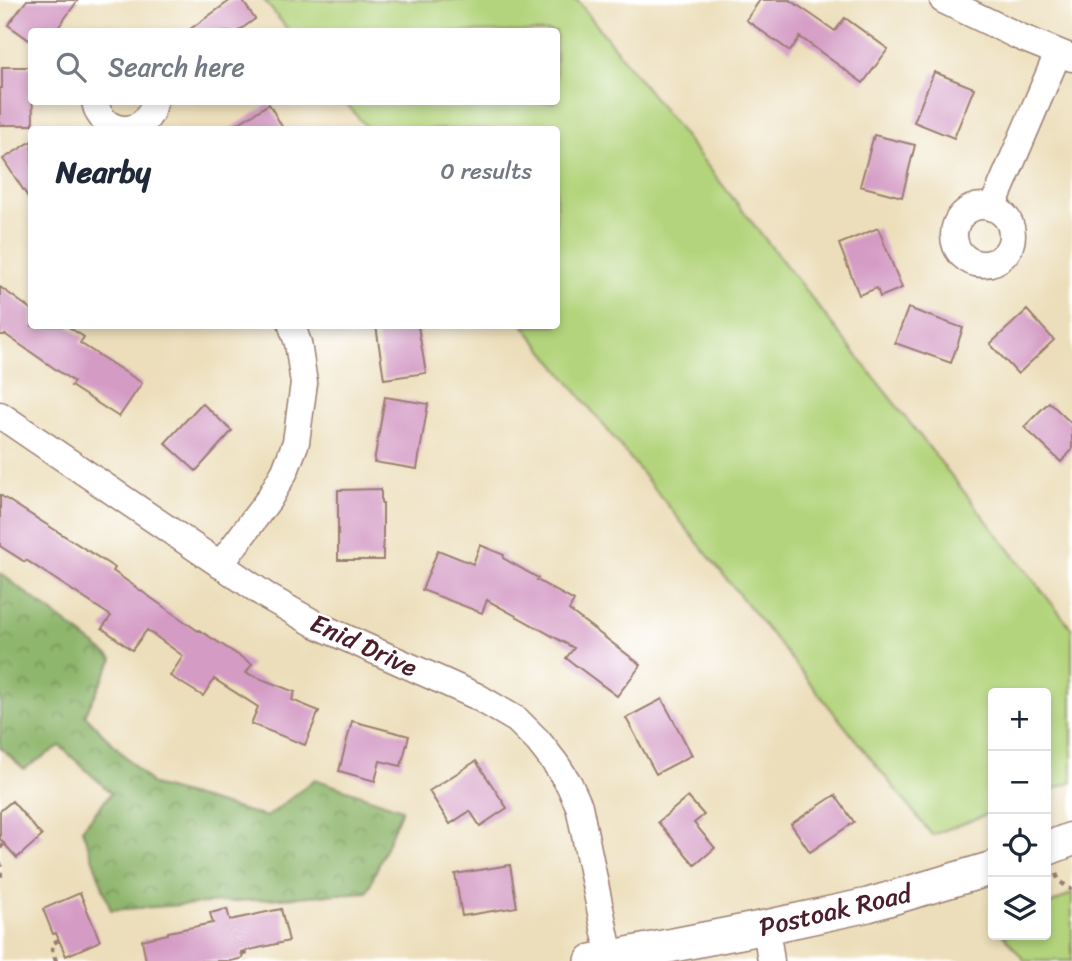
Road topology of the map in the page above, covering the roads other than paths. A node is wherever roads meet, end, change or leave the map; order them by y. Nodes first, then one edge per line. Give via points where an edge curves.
1 (943, 0) edge
2 (1065, 56) edge
3 (96, 105) edge
4 (112, 126) edge
5 (992, 208) dead end
6 (293, 329) edge
7 (0, 415) edge
8 (220, 565) junction
9 (1072, 839) edge
10 (1051, 847) edge
11 (988, 869) edge
12 (766, 927) junction
13 (601, 959) edge
14 (771, 961) edge

1 - 2 street
2 - 5 street
3 - 4 street
6 - 8 street via 304,383 296,442 269,499
7 - 8 street, Enid Drive
8 - 13 street, Enid Drive via 317,625 486,702 517,720 538,741 579,806
9 - 10 street
11 - 12 street, Postoak Road via 868,905
12 - 13 street, Postoak Road
12 - 14 street

